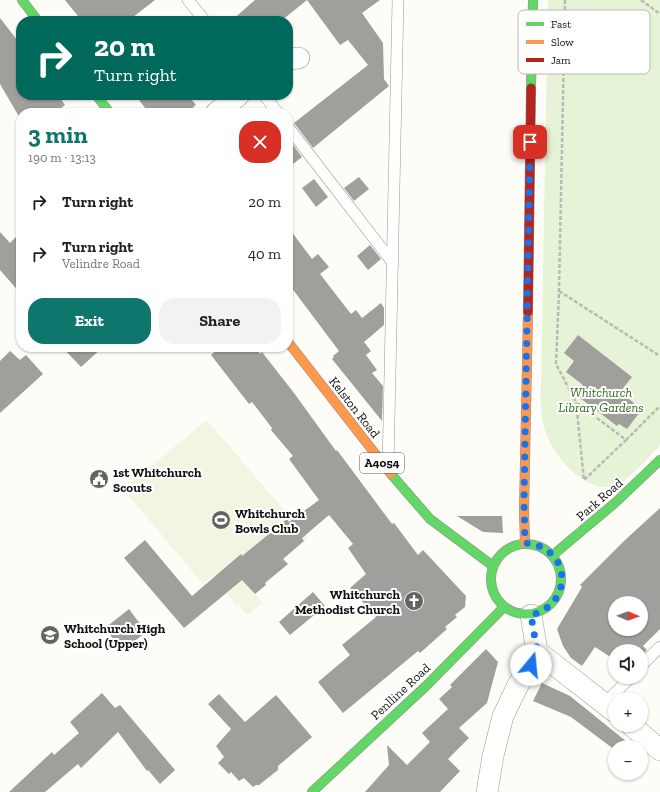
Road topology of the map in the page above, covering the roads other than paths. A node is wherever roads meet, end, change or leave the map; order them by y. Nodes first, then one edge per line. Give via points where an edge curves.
1 (22, 0) edge
2 (188, 0) edge
3 (398, 0) edge
4 (532, 0) edge
5 (532, 10) edge
6 (34, 16) edge
7 (201, 16) edge
8 (531, 74) edge
9 (100, 100) edge
10 (233, 100) edge
11 (268, 100) edge
12 (106, 108) edge
13 (222, 108) edge
14 (274, 108) edge
15 (293, 133) edge
16 (393, 263) junction
17 (293, 348) edge
18 (660, 460) edge
19 (388, 471) junction
20 (525, 543) junction
21 (553, 555) junction
22 (493, 566) junction
23 (504, 607) junction
24 (531, 615) junction
25 (660, 647) edge
26 (537, 651) junction
27 (648, 659) edge
28 (608, 706) edge
29 (639, 732) edge
30 (660, 750) edge
31 (312, 792) edge
32 (487, 792) edge

1 - 6 street
2 - 7 lane
3 - 16 lane
4 - 5 street
8 - 20 street
9 - 12 street
10 - 13 street
11 - 14 lane
15 - 16 lane
16 - 19 lane
17 - 19 street, Kelston Road / A4054
18 - 21 street, Park Road via 616,502
19 - 22 street, Kelston Road / A4054 via 430,519
20 - 21 street via 543,548
20 - 22 street via 509,548
21 - 24 street via 562,576 561,588 549,607
22 - 23 street via 492,589
23 - 24 street via 516,614
23 - 31 street, Penlline Road via 426,686
24 - 26 street
25 - 27 lane
26 - 28 street
26 - 32 street via 503,716
29 - 30 street

